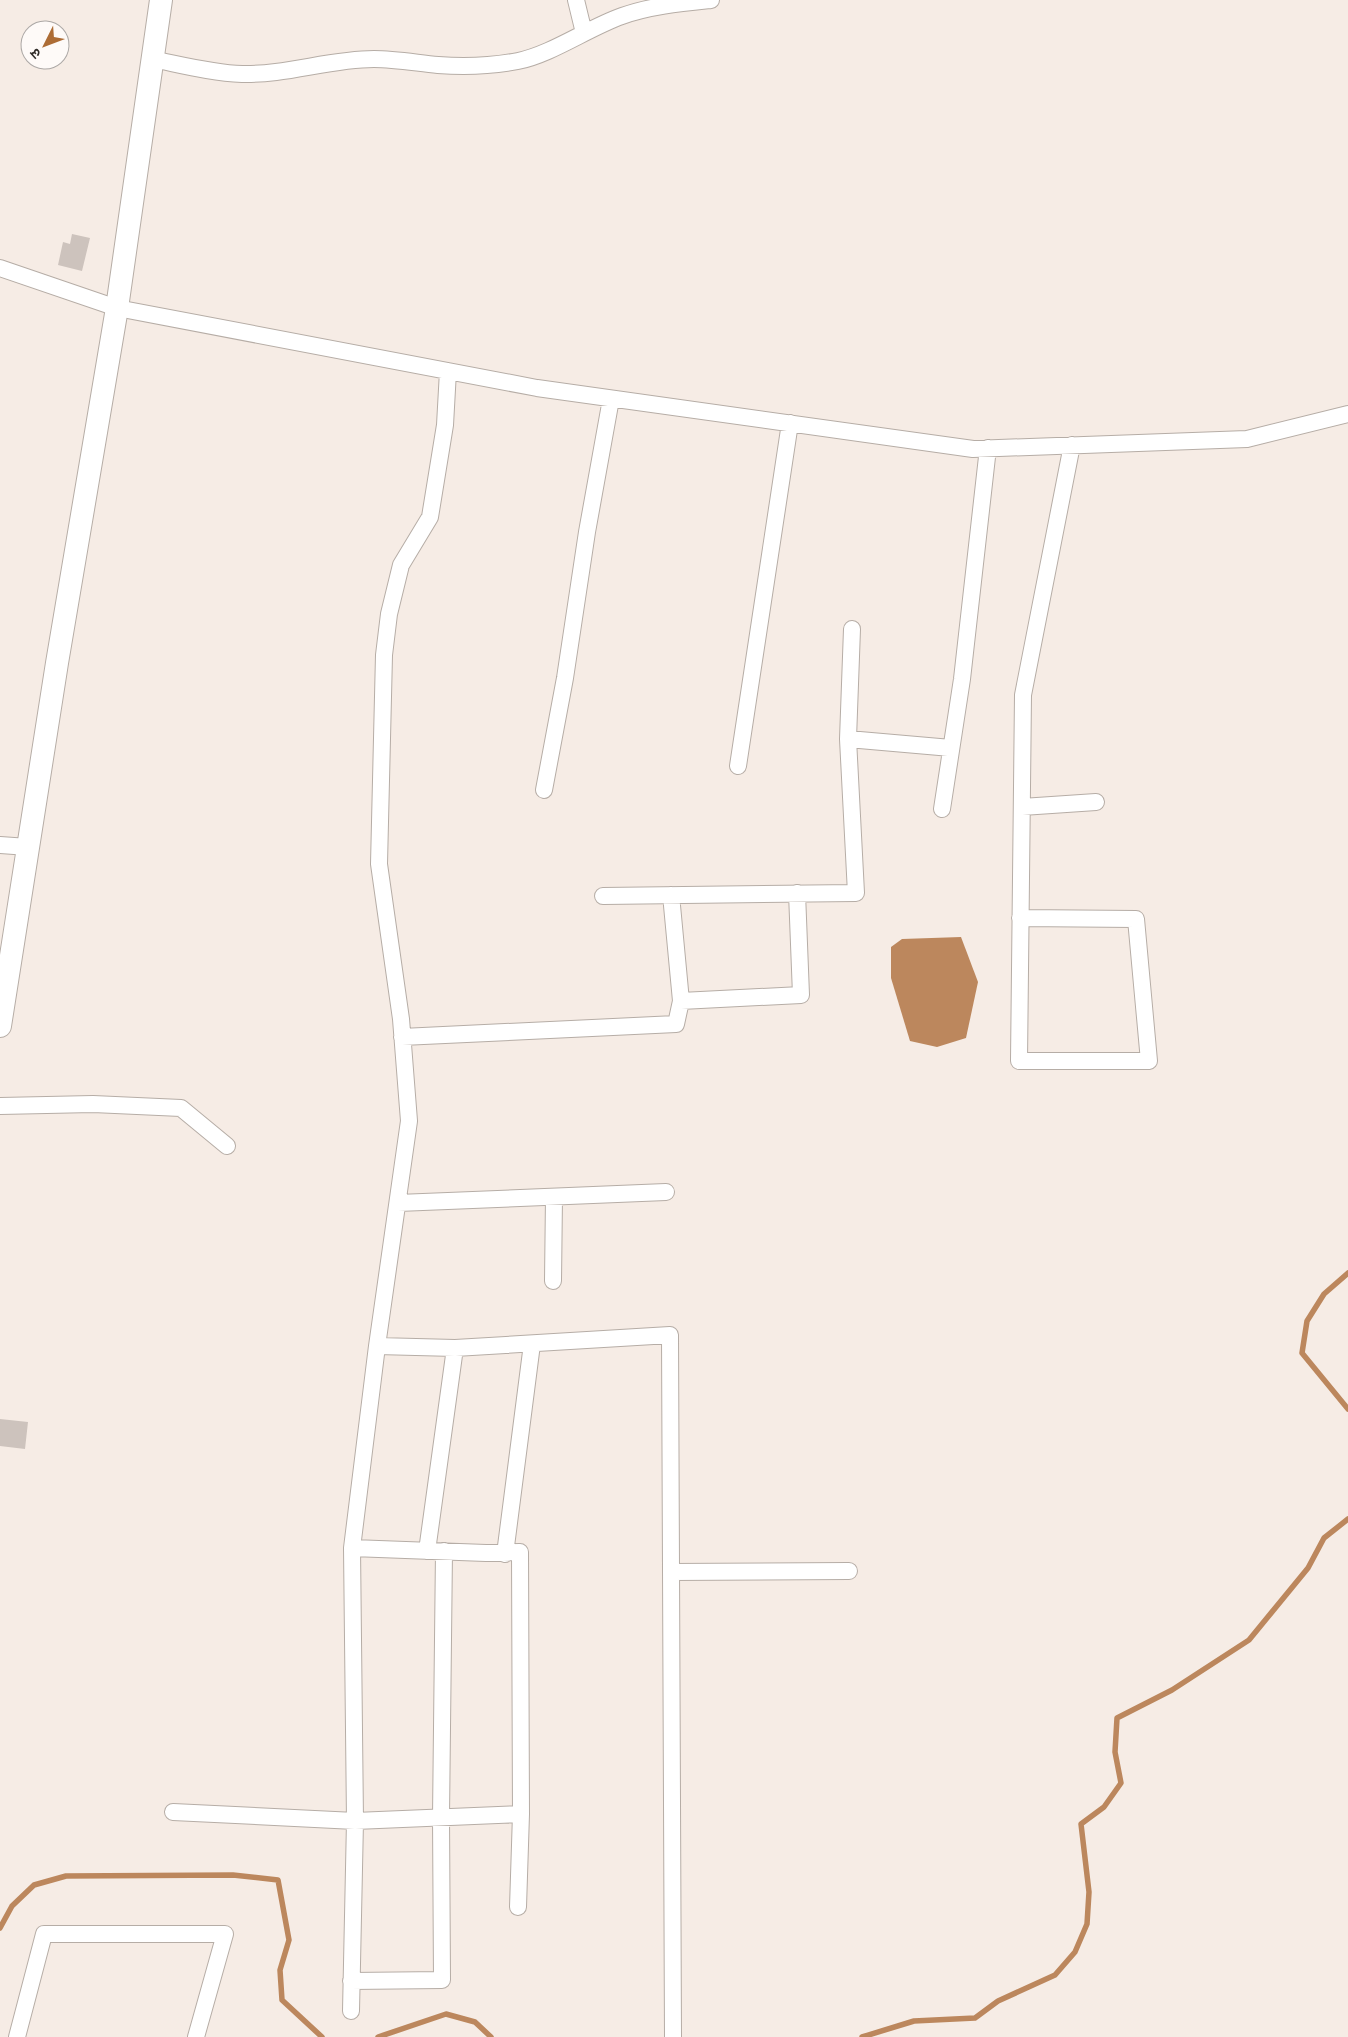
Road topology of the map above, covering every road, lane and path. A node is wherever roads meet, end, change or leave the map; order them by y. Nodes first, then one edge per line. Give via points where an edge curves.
1 (161, 0) edge
2 (576, 0) edge
3 (711, 0) edge
4 (584, 33) junction
5 (152, 59) junction
6 (0, 268) edge
7 (117, 308) junction
8 (448, 371) junction
9 (611, 399) junction
10 (1348, 414) edge
11 (790, 423) junction
12 (1072, 445) junction
13 (988, 448) junction
14 (852, 630) dead end
15 (848, 739) junction
16 (951, 748) junction
17 (738, 766) dead end
18 (544, 790) dead end
19 (1096, 802) dead end
20 (1022, 807) junction
21 (942, 809) dead end
22 (0, 845) edge
23 (28, 847) junction
24 (797, 893) junction
25 (671, 895) junction
26 (603, 896) dead end
27 (1020, 918) junction
28 (681, 1001) junction
29 (0, 1026) edge
30 (402, 1037) junction
31 (0, 1106) edge
32 (227, 1146) dead end
33 (666, 1192) dead end
34 (554, 1196) junction
35 (398, 1203) junction
36 (553, 1281) dead end
37 (532, 1344) junction
38 (377, 1346) junction
39 (455, 1348) junction
40 (352, 1548) junction
41 (427, 1551) junction
42 (444, 1551) junction
43 (505, 1554) junction
44 (849, 1571) dead end
45 (671, 1572) junction
46 (173, 1812) dead end
47 (521, 1814) junction
48 (441, 1817) junction
49 (354, 1821) junction
50 (518, 1907) dead end
51 (351, 1982) junction
52 (351, 2010) dead end
53 (17, 2037) edge
54 (196, 2037) edge
55 (673, 2037) edge

1 - 5 main road
2 - 4 street
3 - 4 street via 623,16
4 - 5 street via 519,61 487,65 348,60 243,74
5 - 7 main road
6 - 7 street
7 - 8 street
7 - 23 main road
8 - 9 street
8 - 30 street via 445,425 430,517 401,565 389,614 384,655 379,864
9 - 11 street
9 - 18 street via 584,550 566,678
10 - 12 street via 1246,439
11 - 13 street via 973,449
11 - 17 street
12 - 13 street
12 - 20 street via 1023,695
13 - 16 street
14 - 15 street
15 - 16 street
15 - 24 street via 856,893
16 - 21 street
19 - 20 street
20 - 27 street
22 - 23 street
23 - 29 main road
24 - 25 street
24 - 28 street via 801,995
25 - 26 street
25 - 28 street
27 - 27 street via 1136,919 1149,1060 1019,1061
28 - 30 street via 676,1024
30 - 35 street via 409,1121
31 - 32 street via 93,1104 181,1108
33 - 34 street
34 - 35 street
34 - 36 street
35 - 38 street
37 - 39 street
37 - 43 street
37 - 45 street via 670,1335
38 - 39 street
38 - 40 street
39 - 41 street
40 - 41 street
40 - 49 street
41 - 42 street
42 - 43 street
42 - 48 street
43 - 47 street via 520,1552
44 - 45 street
45 - 55 street
46 - 49 street
47 - 48 street
47 - 50 street
48 - 49 street
48 - 51 street via 442,1980
49 - 51 street
51 - 52 street
53 - 54 street via 44,1934 225,1934

